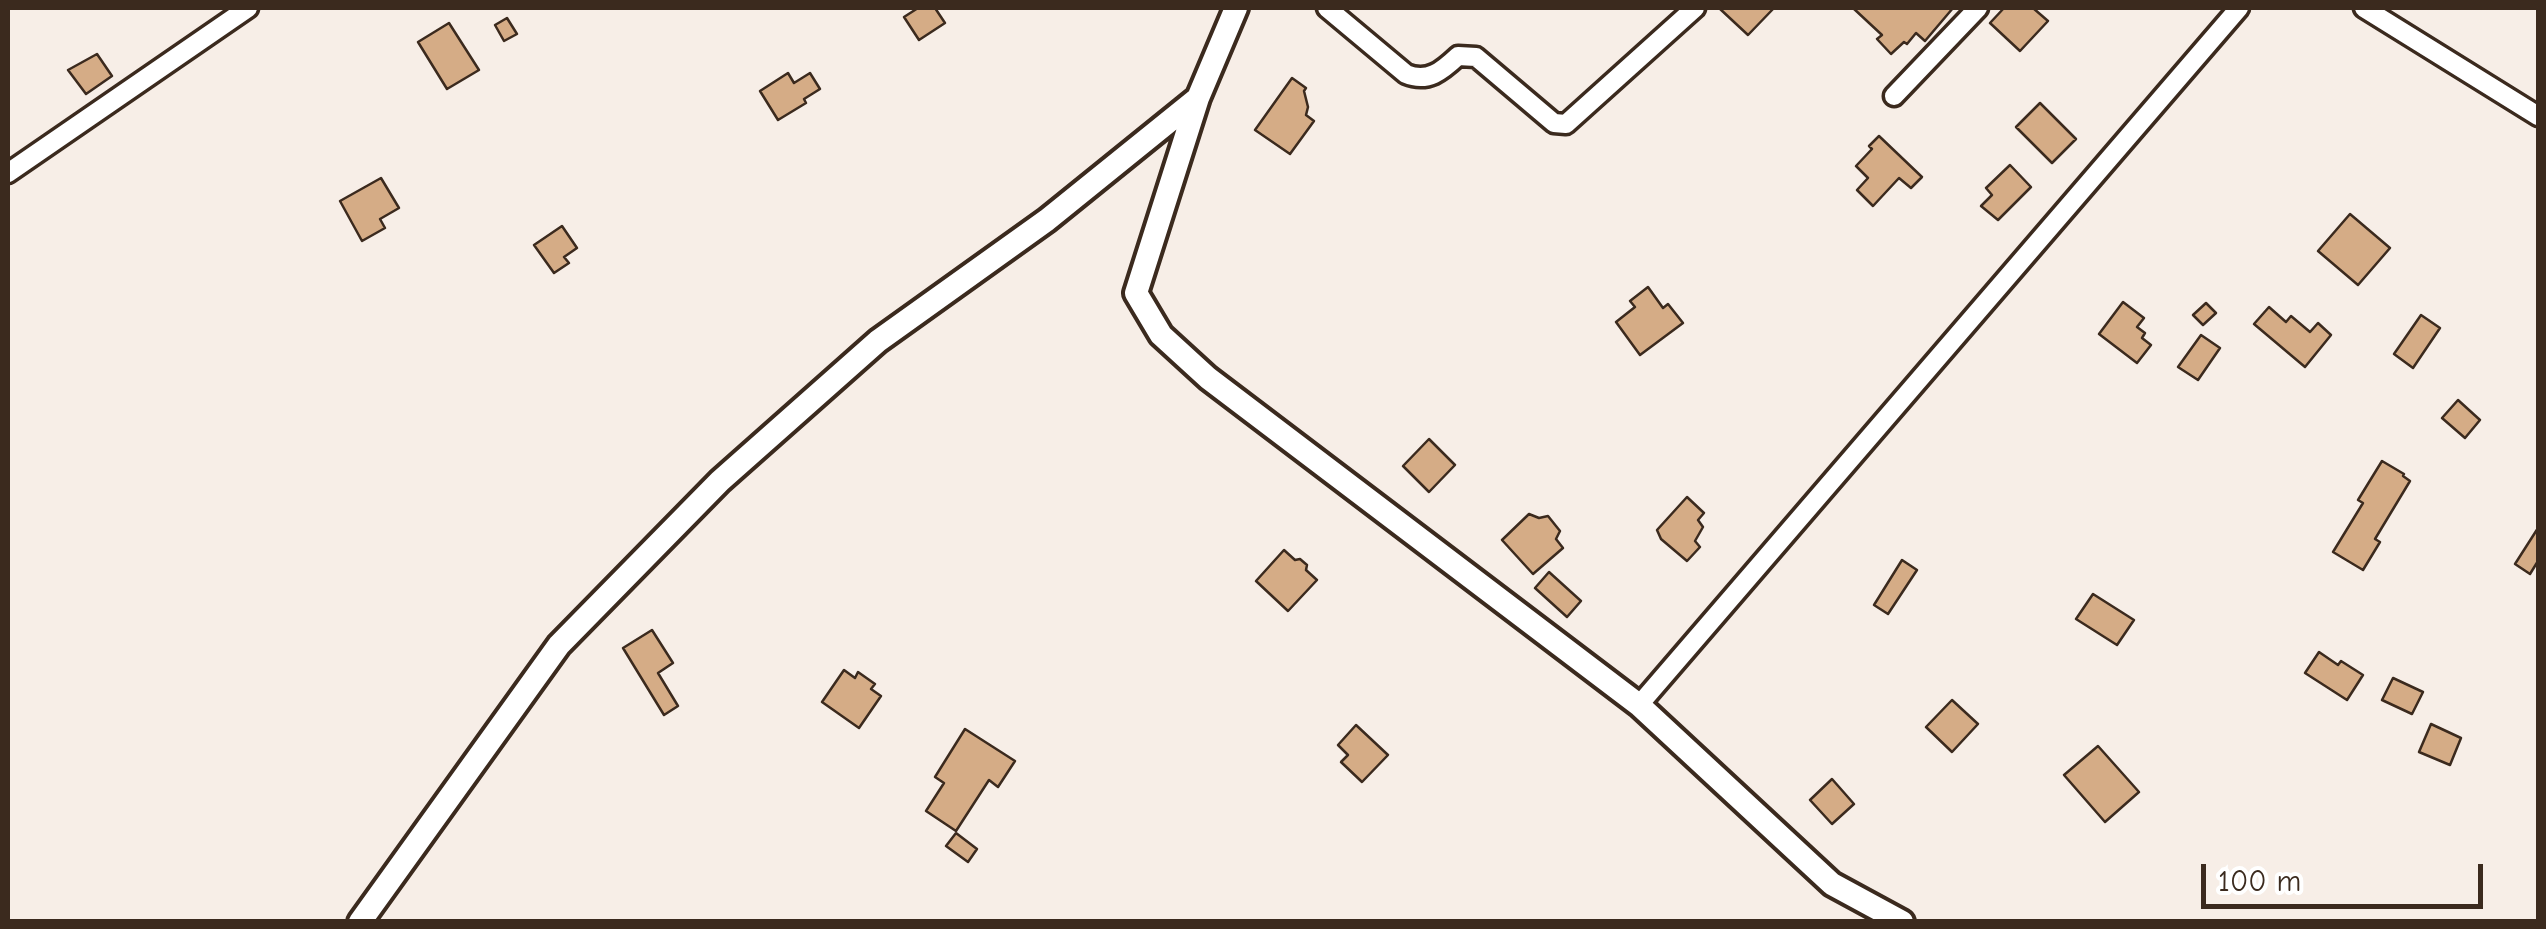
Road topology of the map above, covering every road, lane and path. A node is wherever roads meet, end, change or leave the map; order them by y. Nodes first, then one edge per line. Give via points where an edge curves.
1 (248, 8) edge
2 (1236, 8) edge
3 (1327, 8) edge
4 (1694, 8) edge
5 (1978, 8) edge
6 (2239, 8) edge
7 (2364, 8) edge
8 (1894, 96) dead end
9 (1198, 98) junction
10 (2538, 116) edge
11 (8, 173) edge
12 (1639, 706) junction
13 (360, 922) edge
14 (1902, 922) edge

1 - 11 street
2 - 9 street
3 - 4 street via 1406,74 1438,74 1458,56 1476,57 1554,122 1566,124
5 - 8 street
6 - 12 street
7 - 10 street
9 - 12 street via 1136,294 1161,335 1208,378
9 - 13 street via 1047,220 878,340 720,482 558,645
12 - 14 street via 1832,884

